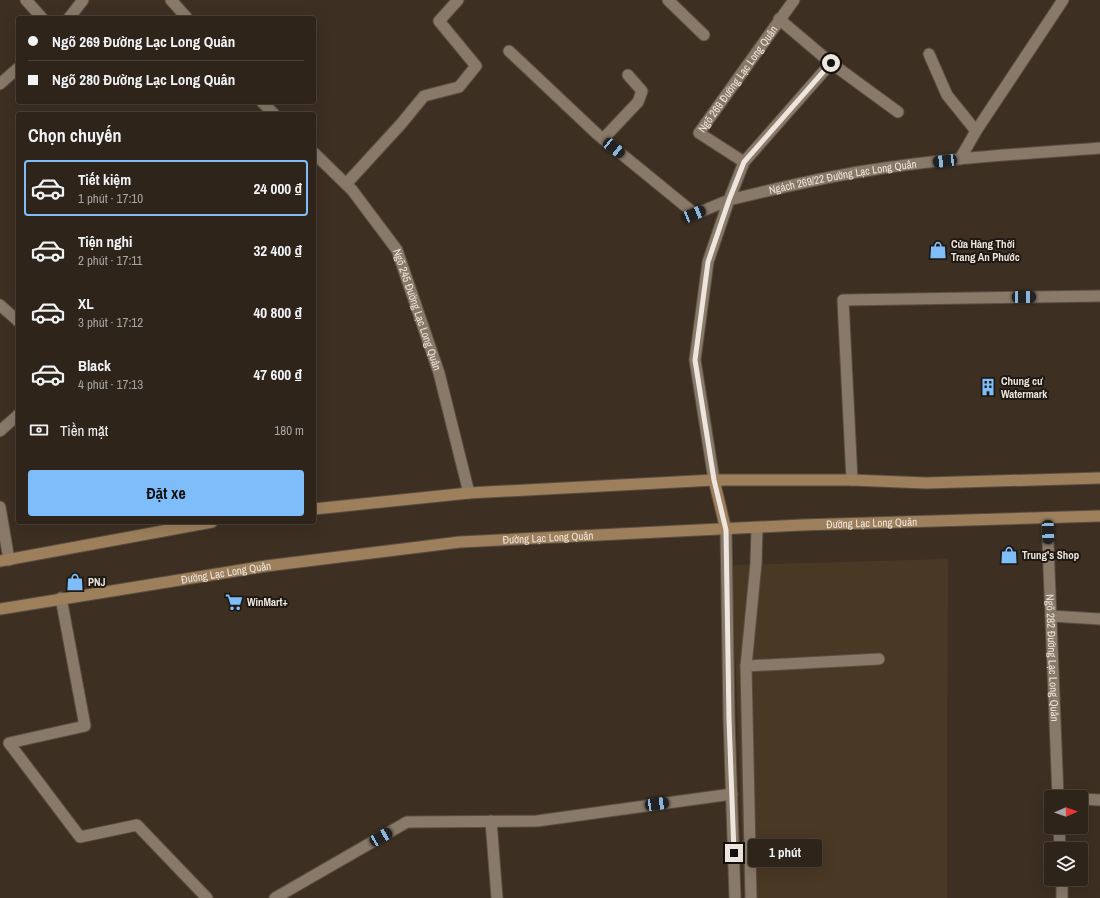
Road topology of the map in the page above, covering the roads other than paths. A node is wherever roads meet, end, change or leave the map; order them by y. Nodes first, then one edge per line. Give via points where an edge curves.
1 (26, 0) edge
2 (83, 0) edge
3 (171, 0) edge
4 (458, 0) edge
5 (668, 0) edge
6 (794, 0) edge
7 (1063, 0) edge
8 (40, 16) edge
9 (71, 16) edge
10 (185, 16) edge
11 (778, 20) junction
12 (704, 35) dead end
13 (509, 51) dead end
14 (929, 54) dead end
15 (831, 63) junction
16 (16, 70) edge
17 (628, 75) dead end
18 (0, 84) edge
19 (264, 104) edge
20 (272, 112) edge
21 (898, 112) dead end
22 (976, 131) junction
23 (603, 139) junction
24 (1100, 148) edge
25 (316, 155) edge
26 (960, 159) junction
27 (744, 162) junction
28 (346, 184) junction
29 (729, 200) junction
30 (1100, 296) edge
31 (0, 306) edge
32 (16, 319) edge
33 (16, 417) edge
34 (0, 431) edge
35 (1100, 478) edge
36 (714, 480) junction
37 (852, 480) junction
38 (469, 493) junction
39 (0, 507) edge
40 (316, 509) edge
41 (1100, 516) edge
42 (1047, 518) junction
43 (187, 524) edge
44 (175, 525) edge
45 (757, 528) junction
46 (726, 530) junction
47 (4, 561) edge
48 (61, 598) junction
49 (0, 608) edge
50 (1051, 616) junction
51 (1100, 619) edge
52 (879, 659) dead end
53 (746, 666) junction
54 (1059, 790) edge
55 (732, 794) junction
56 (1088, 799) edge
57 (1100, 800) edge
58 (491, 821) junction
59 (1062, 886) edge
60 (206, 898) edge
61 (275, 898) edge
62 (498, 898) edge
63 (736, 898) edge
64 (751, 898) edge
65 (1062, 898) edge

1 - 8 street
2 - 9 street
3 - 10 street
4 - 28 street via 439,21 476,66 459,87 424,96
5 - 12 street
6 - 11 street, Ngõ 269 Đường Lạc Long Quân
7 - 22 street
11 - 15 street, Ngõ 269 Đường Lạc Long Quân
11 - 27 street, Ngõ 269 Đường Lạc Long Quân via 699,133
13 - 23 street
14 - 22 street via 947,95
15 - 21 street, Ngõ 269 Đường Lạc Long Quân
15 - 27 street
16 - 18 street
17 - 23 street via 642,91 638,102
19 - 20 street
22 - 26 street
23 - 29 street via 694,214
24 - 26 street, Ngách 269/22 Đường Lạc Long Quân
25 - 28 street, Ngõ 245 Đường Lạc Long Quân
26 - 29 street, Ngách 269/22 Đường Lạc Long Quân via 867,170
27 - 29 street
28 - 38 street, Ngõ 245 Đường Lạc Long Quân via 397,250 439,373
29 - 36 street via 708,262 695,360
30 - 37 street via 843,300
31 - 32 street
33 - 34 street
35 - 37 main road via 926,483
36 - 37 main road
36 - 38 main road
36 - 46 main road
38 - 40 main road
39 - 47 street
41 - 42 main road, Đường Lạc Long Quân
42 - 45 main road, Đường Lạc Long Quân via 809,524
42 - 50 street, Ngõ 282 Đường Lạc Long Quân
43 - 44 main road
44 - 47 main road
45 - 46 main road, Đường Lạc Long Quân
45 - 53 street
46 - 48 main road, Đường Lạc Long Quân via 460,542 266,566
46 - 55 street
48 - 49 main road, Đường Lạc Long Quân
48 - 60 street via 85,726 8,743 80,836 137,825
50 - 51 street
50 - 54 street, Ngõ 282 Đường Lạc Long Quân
52 - 53 street
53 - 64 street
55 - 58 street via 537,821
55 - 63 street
56 - 57 street
58 - 61 street via 407,822
58 - 62 street
59 - 65 street

